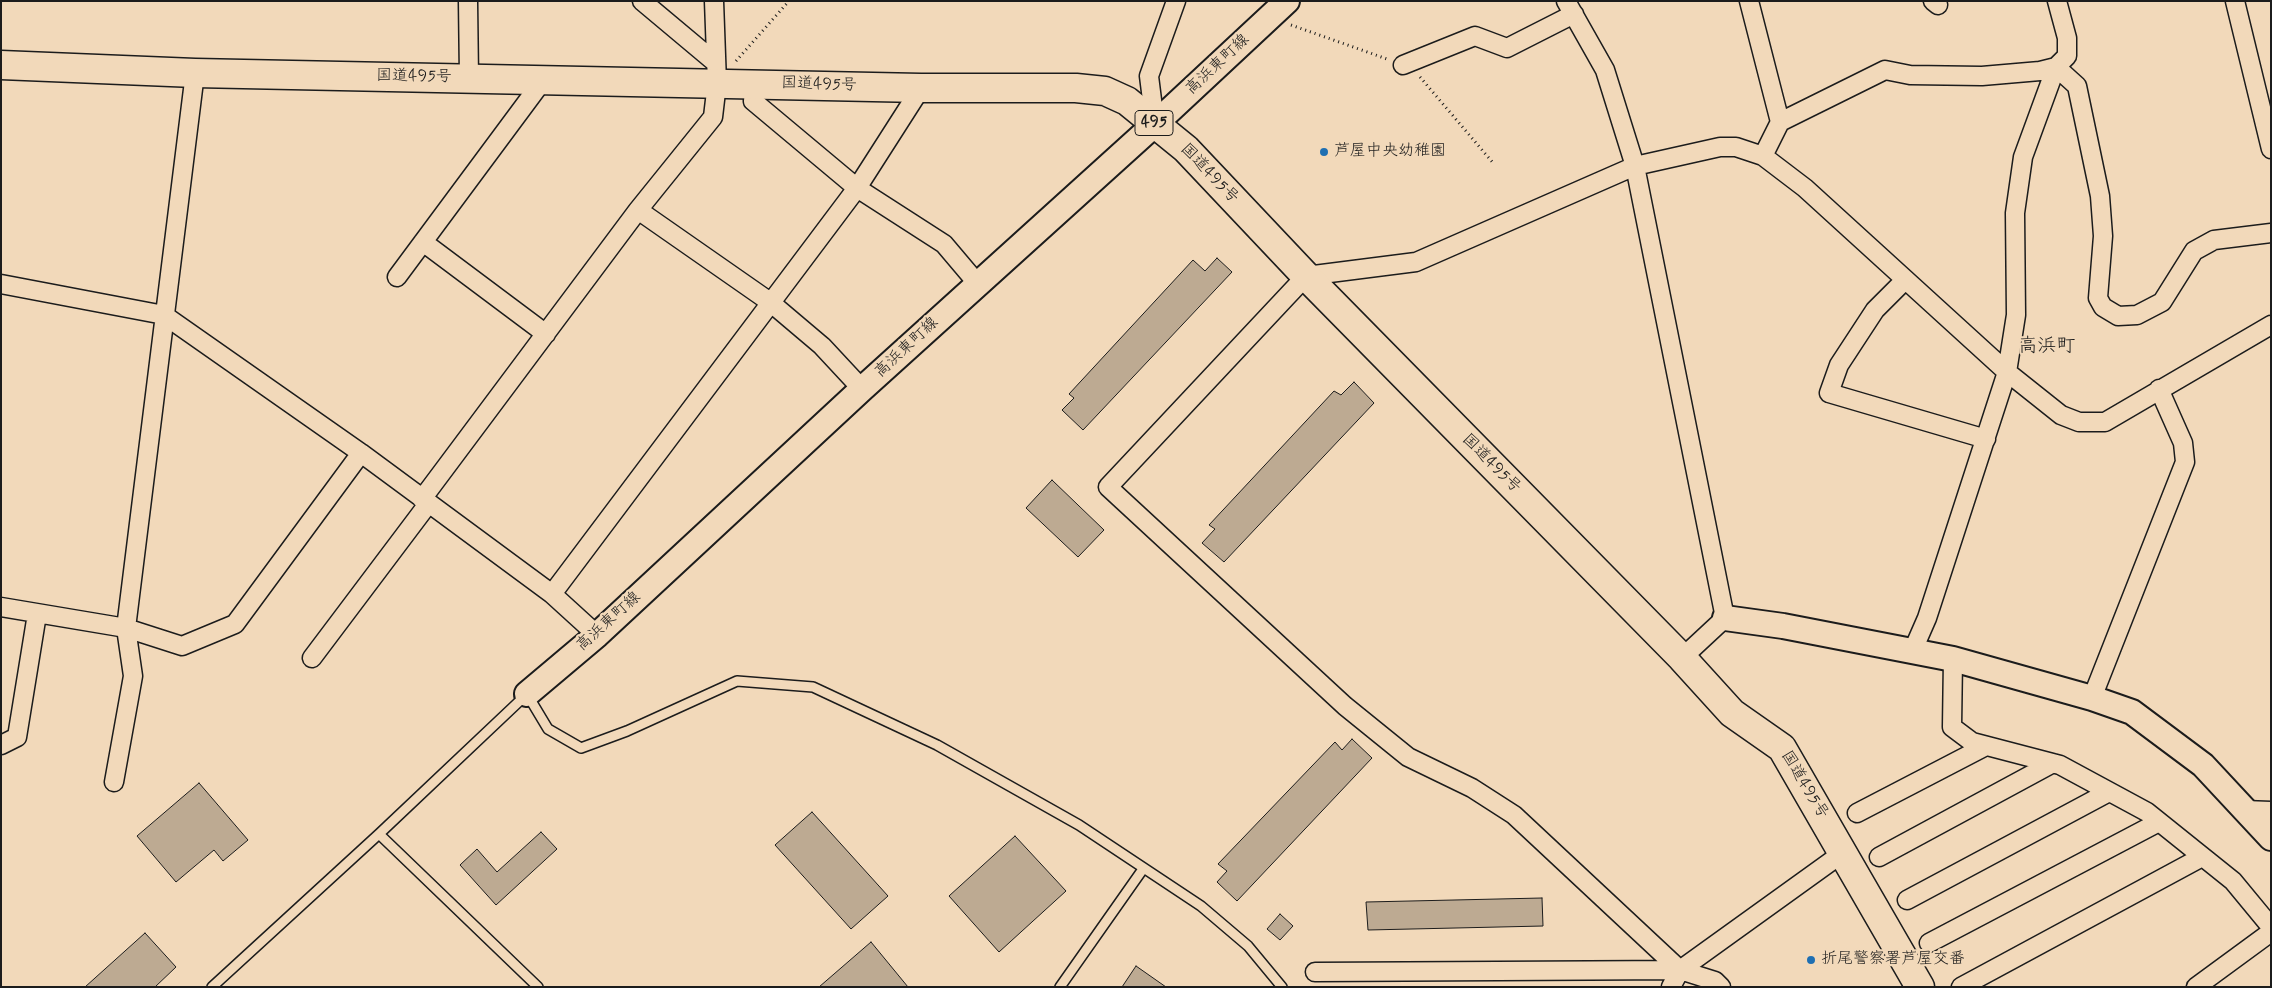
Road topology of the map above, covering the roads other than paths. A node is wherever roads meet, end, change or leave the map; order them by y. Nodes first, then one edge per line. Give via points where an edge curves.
1 (468, 1) edge
2 (642, 1) edge
3 (714, 1) edge
4 (1176, 1) edge
5 (1287, 1) edge
6 (1749, 1) edge
7 (2057, 1) edge
8 (2234, 1) edge
9 (1570, 8) edge
10 (1, 65) edge
11 (1403, 65) dead end
12 (2056, 67) junction
13 (195, 73) junction
14 (716, 73) junction
15 (469, 78) junction
16 (544, 80) junction
17 (755, 83) junction
18 (921, 88) junction
19 (1780, 122) junction
20 (1155, 124) junction
21 (2271, 149) edge
22 (1763, 156) junction
23 (1635, 166) junction
24 (857, 188) junction
25 (638, 210) junction
26 (2271, 233) edge
27 (423, 242) junction
28 (1306, 276) junction
29 (397, 277) dead end
30 (1905, 280) junction
31 (977, 283) junction
32 (1, 284) edge
33 (770, 302) junction
34 (164, 314) junction
35 (2271, 325) edge
36 (546, 334) junction
37 (2007, 372) junction
38 (862, 388) junction
39 (2159, 389) junction
40 (1986, 439) junction
41 (361, 453) junction
42 (425, 502) junction
43 (552, 594) junction
44 (1, 607) edge
45 (37, 614) junction
46 (1726, 618) junction
47 (126, 628) junction
48 (597, 635) junction
49 (1913, 650) junction
50 (312, 658) dead end
51 (1682, 658) junction
52 (1953, 659) junction
53 (527, 694) junction
54 (2092, 698) junction
55 (1, 745) edge
56 (1986, 746) junction
57 (2053, 763) junction
58 (114, 782) dead end
59 (2109, 792) junction
60 (2244, 810) junction
61 (2271, 811) edge
62 (1857, 813) dead end
63 (2159, 822) junction
64 (379, 834) junction
65 (2271, 838) edge
66 (1844, 852) junction
67 (1879, 857) dead end
68 (2202, 857) junction
69 (1143, 869) junction
70 (1907, 900) dead end
71 (2271, 927) edge
72 (2271, 932) edge
73 (1929, 943) dead end
74 (1680, 970) junction
75 (1315, 972) dead end
76 (212, 987) edge
77 (538, 987) edge
78 (1060, 987) edge
79 (1282, 987) edge
80 (1671, 987) edge
81 (1721, 987) edge
82 (1920, 987) edge
83 (1961, 987) edge
84 (2196, 987) edge

1 - 15 street
2 - 14 street
3 - 14 street
4 - 20 street via 1149,76
5 - 20 main road, 高浜東町線
6 - 19 street
7 - 12 street via 2067,38 2067,56
8 - 21 street
9 - 11 street via 1507,48 1475,36
9 - 23 street via 1605,70
10 - 13 highway, 国道495号 / 495
12 - 19 street via 1982,76 1910,75 1884,70
12 - 26 street via 2077,86 2098,187 2103,236 2098,298 2103,307 2118,316 2137,315 2162,302 2194,251 2214,240
12 - 37 street via 2023,157 2015,213 2016,315
13 - 15 highway, 国道495号 / 495
13 - 34 street
14 - 16 highway, 国道495号 / 495
14 - 17 highway, 国道495号 / 495
14 - 25 street via 714,117
15 - 16 highway, 国道495号 / 495
16 - 27 street
17 - 18 highway, 国道495号 / 495
17 - 24 street via 754,101
18 - 20 highway, 国道495号 / 495 via 1076,88 1105,91 1127,101
18 - 24 street
19 - 22 street
20 - 28 highway, 国道495号 / 495 via 1186,149
20 - 31 main road, 高浜東町線
22 - 23 street via 1736,147 1720,147
22 - 30 street via 1805,188
23 - 28 street via 1416,262
23 - 46 street
24 - 31 street via 944,244
24 - 33 street
25 - 33 street
25 - 36 street
27 - 29 street
27 - 36 street
28 - 51 highway, 国道495号 / 495
28 - 74 street via 1108,487 1344,706 1408,757 1472,788 1514,815
30 - 37 street
30 - 40 street via 1874,310 1839,365 1829,393
31 - 38 main road, 高浜東町線
32 - 34 street
33 - 38 street via 822,346
33 - 43 street
34 - 41 street
34 - 47 street
35 - 39 street
36 - 42 street
37 - 39 street via 2061,415 2078,422 2104,422
37 - 40 street
38 - 48 main road, 高浜東町線
39 - 54 street via 2183,443 2186,462
40 - 49 street via 1927,618
41 - 42 street
41 - 47 street via 235,624 182,646
42 - 43 street
42 - 50 street
43 - 48 street
44 - 45 street
45 - 47 street
45 - 55 street via 17,738
46 - 49 main road
46 - 51 street
47 - 58 street via 133,676
48 - 53 main road, 高浜東町線
49 - 52 main road
51 - 66 highway, 国道495号 / 495 via 1732,713 1782,748
52 - 54 main road
52 - 56 street via 1952,727 1972,742
53 - 64 lane
53 - 69 lane via 548,729 581,748 627,731 737,681 813,688 937,745 1079,825
54 - 60 main road via 2132,712 2204,765
56 - 57 street
56 - 62 street
57 - 59 street
57 - 67 street
59 - 63 street
59 - 70 street
60 - 61 street
60 - 65 main road
63 - 68 street
63 - 73 street
64 - 76 lane
64 - 77 lane
66 - 74 street
66 - 82 highway, 国道495号 / 495
68 - 71 street via 2233,881
68 - 83 street
69 - 78 lane
69 - 79 lane via 1201,906 1241,940
72 - 84 street
74 - 75 street
74 - 80 street
74 - 81 street via 1715,981

